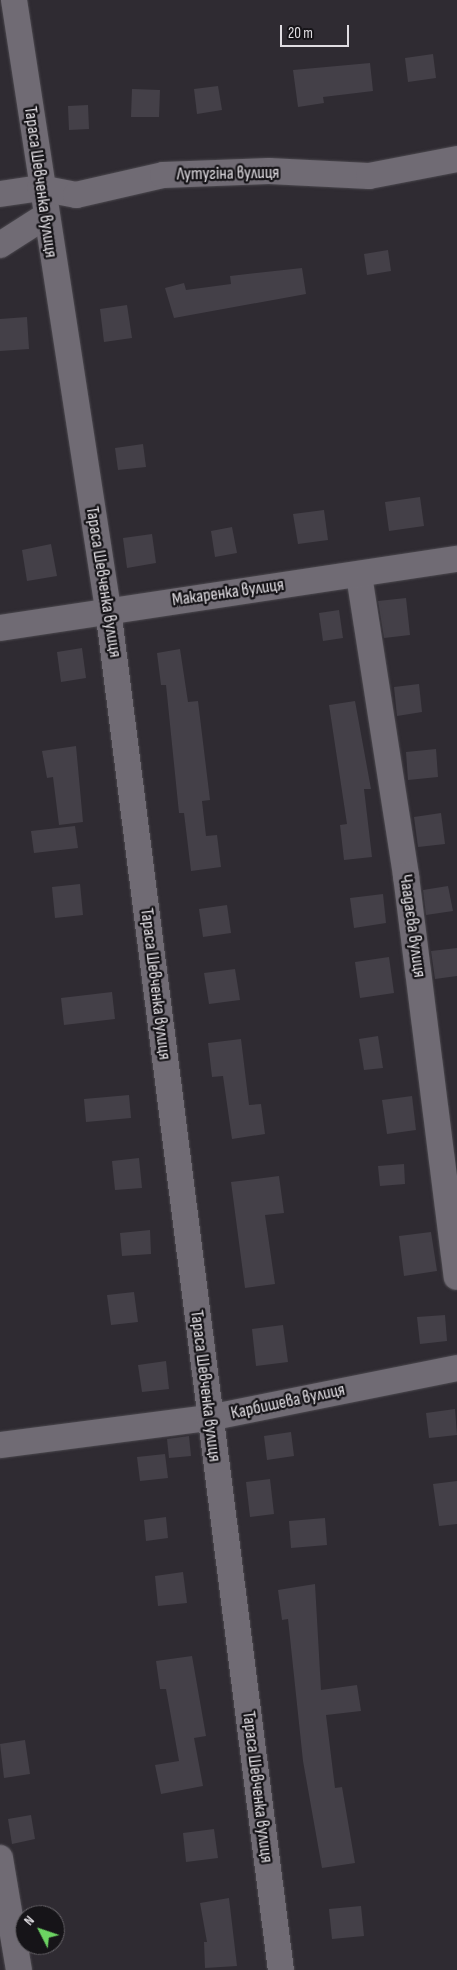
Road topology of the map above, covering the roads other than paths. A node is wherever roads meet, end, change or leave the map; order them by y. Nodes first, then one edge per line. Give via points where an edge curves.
1 (14, 0) edge
2 (457, 159) edge
3 (40, 188) junction
4 (0, 194) edge
5 (44, 217) junction
6 (0, 245) edge
7 (457, 559) edge
8 (359, 575) junction
9 (108, 609) junction
10 (0, 628) edge
11 (457, 1277) edge
12 (457, 1368) edge
13 (209, 1418) junction
14 (0, 1445) edge
15 (0, 1858) edge
16 (19, 1970) edge
17 (281, 1970) edge

1 - 3 street, Тараса Шевченка вулиця
2 - 3 street, Лутугіна вулиця via 369,176 249,172 163,175 76,195
3 - 4 street, Лутугіна вулиця
3 - 5 street, Тараса Шевченка вулиця
5 - 6 street
5 - 9 street, Тараса Шевченка вулиця
7 - 8 street, Макаренка вулиця
8 - 9 street, Макаренка вулиця
8 - 11 street, Чаадаєва вулиця via 406,876
9 - 10 street, Макаренка вулиця
9 - 13 street, Тараса Шевченка вулиця
12 - 13 street, Карбишева вулиця
13 - 14 street, Карбишева вулиця
13 - 17 street, Тараса Шевченка вулиця
15 - 16 street

